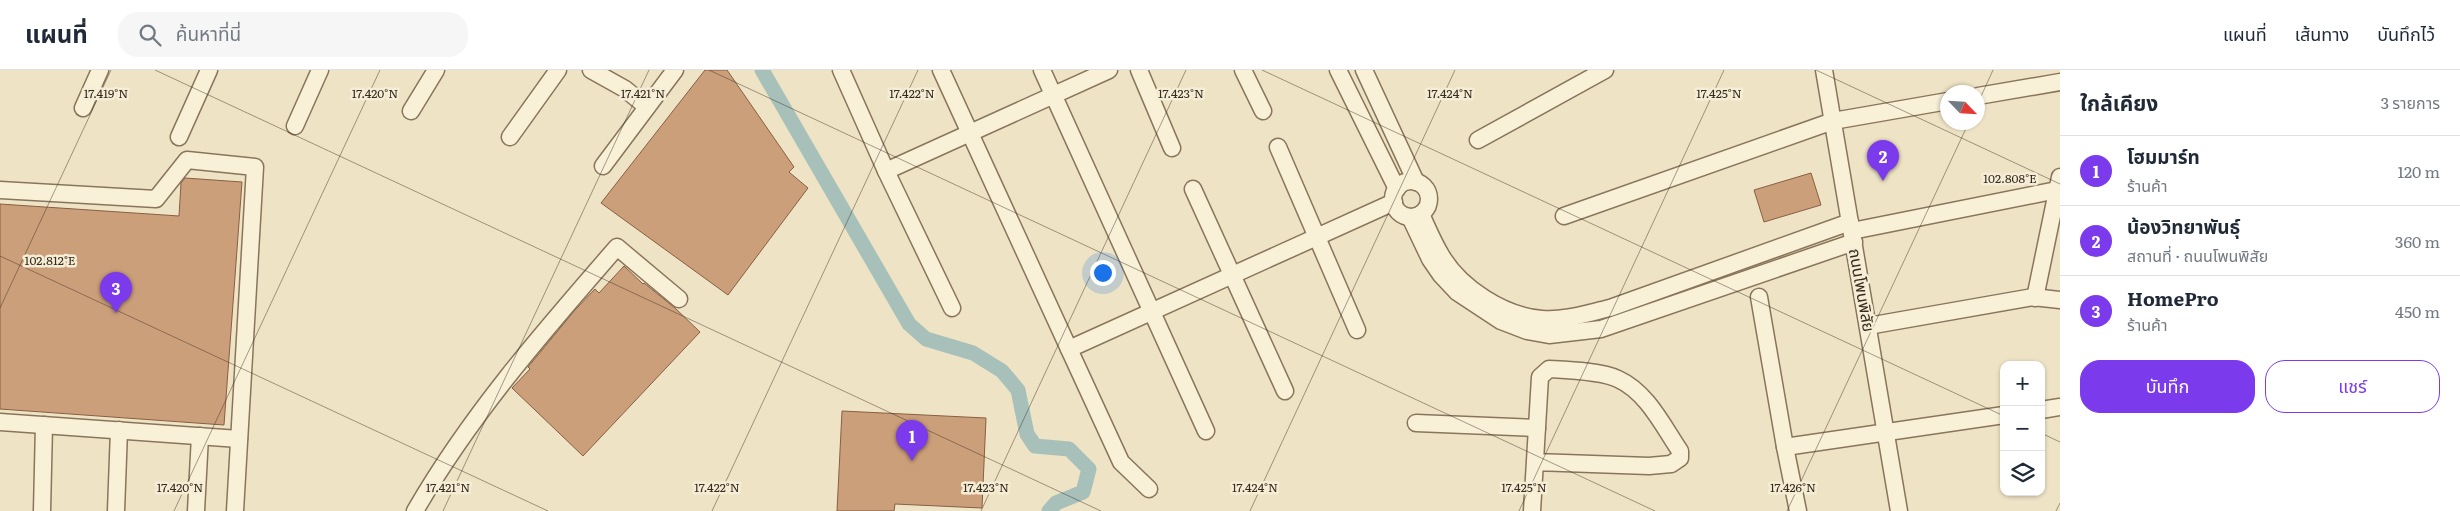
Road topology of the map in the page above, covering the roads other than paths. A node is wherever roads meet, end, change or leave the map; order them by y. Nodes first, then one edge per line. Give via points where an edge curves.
1 (100, 70) edge
2 (209, 70) edge
3 (320, 70) edge
4 (436, 70) edge
5 (558, 70) edge
6 (592, 70) edge
7 (675, 70) edge
8 (841, 70) edge
9 (941, 70) edge
10 (1042, 70) edge
11 (1109, 70) edge
12 (1139, 70) edge
13 (1242, 70) edge
14 (1338, 70) edge
15 (1605, 70) edge
16 (1824, 70) edge
17 (1367, 77) edge
18 (2060, 82) edge
19 (1348, 94) junction
20 (1053, 95) junction
21 (1985, 95) edge
22 (1940, 103) edge
23 (647, 107) junction
24 (83, 108) dead end
25 (411, 110) dead end
26 (1263, 111) dead end
27 (1833, 121) junction
28 (295, 126) dead end
29 (969, 134) junction
30 (179, 137) dead end
31 (510, 137) dead end
32 (1478, 140) dead end
33 (1172, 148) dead end
34 (1278, 148) dead end
35 (602, 166) dead end
36 (886, 171) junction
37 (1416, 182) junction
38 (2059, 184) edge
39 (1193, 189) dead end
40 (0, 190) edge
41 (1395, 195) junction
42 (1416, 215) junction
43 (1564, 216) dead end
44 (1852, 232) junction
45 (1315, 237) junction
46 (1757, 254) junction
47 (1763, 274) junction
48 (1232, 275) junction
49 (1759, 297) dead end
50 (679, 298) dead end
51 (2035, 298) junction
52 (2060, 300) edge
53 (952, 308) dead end
54 (1150, 312) junction
55 (1868, 326) junction
56 (1358, 330) dead end
57 (1069, 349) junction
58 (1285, 391) dead end
59 (2060, 408) edge
60 (2045, 410) edge
61 (2000, 416) edge
62 (1416, 422) dead end
63 (0, 423) edge
64 (44, 425) junction
65 (1537, 428) junction
66 (118, 430) junction
67 (1206, 431) dead end
68 (1886, 432) junction
69 (200, 436) junction
70 (239, 439) junction
71 (1786, 446) junction
72 (1535, 462) junction
73 (1149, 489) dead end
74 (42, 511) edge
75 (116, 511) edge
76 (196, 511) edge
77 (235, 511) edge
78 (415, 511) edge
79 (1532, 511) edge
80 (1798, 511) edge
81 (1899, 511) edge

1 - 24 street
2 - 30 street
3 - 28 street
4 - 25 street
5 - 31 street
6 - 23 street via 625,89
7 - 23 street
8 - 36 street
9 - 29 street
10 - 20 street
11 - 20 street
12 - 33 street
13 - 26 street
14 - 19 street
15 - 32 street
16 - 27 street, ถนนโพนพิสัย
17 - 19 street
17 - 37 street
18 - 21 street
19 - 41 street
20 - 29 street
20 - 54 street
22 - 27 street
23 - 35 street
27 - 43 street
27 - 44 street, ถนนโพนพิสัย
29 - 36 street
29 - 57 street
34 - 45 street
36 - 53 street
37 - 41 street via 1406,182
37 - 42 street via 1424,186 1429,195 1428,204
38 - 44 street
38 - 51 street
39 - 48 street
40 - 70 street via 156,199 188,160 256,167
41 - 42 street via 1402,214
41 - 45 street
42 - 46 street via 1441,256 1470,288 1523,316 1543,319 1610,308
42 - 47 street via 1430,259 1458,292 1500,321 1549,335 1601,329
44 - 46 street
44 - 47 street
44 - 55 street, ถนนโพนพิสัย
45 - 48 street
45 - 56 street
46 - 47 street
48 - 54 street
48 - 58 street
49 - 71 street
50 - 78 street via 617,247 516,364 436,473
51 - 52 street
51 - 55 street
54 - 57 street
54 - 67 street
55 - 68 street, ถนนโพนพิสัย
57 - 73 street via 1121,462
59 - 60 street
61 - 68 street
62 - 65 street
63 - 64 street
64 - 66 street
64 - 74 street
65 - 72 street
65 - 72 street via 1540,377 1549,368 1618,379 1644,398 1680,451 1680,458 1671,464 1649,466
66 - 69 street
66 - 75 street
68 - 71 street
68 - 81 street, ถนนโพนพิสัย
69 - 70 street
69 - 76 street
70 - 77 street
71 - 80 street
72 - 79 street

